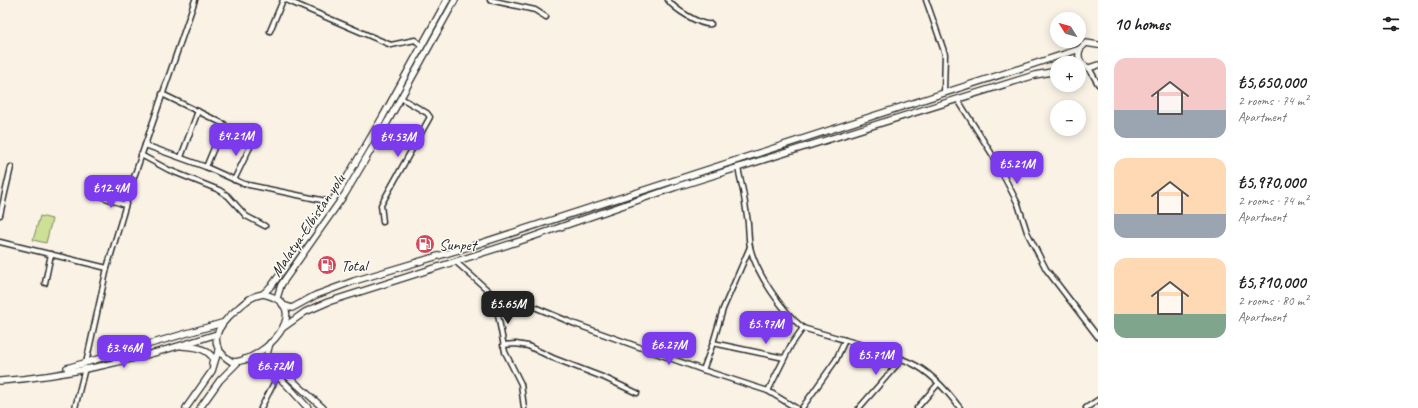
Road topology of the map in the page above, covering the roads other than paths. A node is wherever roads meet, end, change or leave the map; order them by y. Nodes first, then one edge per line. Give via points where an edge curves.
1 (195, 0) edge
2 (283, 0) edge
3 (286, 0) edge
4 (447, 0) edge
5 (455, 0) edge
6 (490, 0) edge
7 (668, 0) edge
8 (926, 0) edge
9 (546, 17) dead end
10 (711, 24) dead end
11 (270, 31) dead end
12 (1097, 44) edge
13 (422, 46) junction
14 (1080, 49) junction
15 (1078, 56) edge
16 (1098, 65) edge
17 (1086, 67) edge
18 (1086, 68) edge
19 (1050, 72) edge
20 (1098, 84) edge
21 (944, 92) junction
22 (162, 94) junction
23 (401, 98) junction
24 (958, 100) junction
25 (198, 111) junction
26 (253, 141) dead end
27 (145, 145) junction
28 (141, 155) junction
29 (181, 157) junction
30 (11, 167) dead end
31 (206, 167) junction
32 (738, 168) junction
33 (234, 180) junction
34 (103, 197) dead end
35 (331, 202) junction
36 (125, 205) junction
37 (0, 215) edge
38 (383, 222) dead end
39 (265, 226) dead end
40 (0, 242) edge
41 (750, 247) junction
42 (51, 254) junction
43 (456, 262) junction
44 (106, 268) junction
45 (45, 283) dead end
46 (263, 294) junction
47 (277, 298) junction
48 (495, 299) junction
49 (283, 305) junction
50 (222, 323) junction
51 (284, 327) junction
52 (804, 328) junction
53 (217, 334) junction
54 (1098, 337) edge
55 (845, 340) junction
56 (270, 342) junction
57 (714, 343) junction
58 (503, 345) junction
59 (178, 346) junction
60 (219, 348) junction
61 (784, 358) junction
62 (245, 359) junction
63 (902, 359) junction
64 (238, 362) junction
65 (86, 365) junction
66 (702, 370) junction
67 (212, 371) junction
68 (277, 377) junction
69 (0, 381) edge
70 (938, 384) junction
71 (768, 391) junction
72 (637, 393) dead end
73 (1098, 400) edge
74 (75, 408) edge
75 (186, 408) edge
76 (200, 408) edge
77 (261, 408) edge
78 (308, 408) edge
79 (323, 408) edge
80 (524, 408) edge
81 (796, 408) edge
82 (802, 408) edge
83 (859, 408) edge
84 (917, 408) edge
85 (960, 408) edge
86 (1086, 408) edge

1 - 22 street
2 - 11 street
3 - 13 street via 391,45 415,40
4 - 13 main road, Malatya-Elbistan yolu
5 - 23 main road, Malatya-Elbistan yolu
6 - 9 street via 535,10
7 - 10 street via 694,20
8 - 21 street via 945,54
12 - 14 main road via 1086,43
13 - 35 main road, Malatya-Elbistan yolu
14 - 15 main road
14 - 21 main road
16 - 17 main road
18 - 20 street
19 - 24 main road
21 - 49 main road via 474,245 354,281 316,295 292,308
22 - 25 street
22 - 27 street
23 - 38 street via 430,117 380,205
23 - 47 main road, Malatya-Elbistan yolu via 345,194 281,285
24 - 32 main road
24 - 54 street via 995,160 1018,204 1046,269
25 - 29 street
25 - 31 street via 224,124
26 - 33 street
27 - 28 street
27 - 29 street
28 - 36 street
28 - 39 street via 169,170 220,190 246,216
29 - 31 street
30 - 37 street
31 - 33 street
32 - 41 street
32 - 43 main road
33 - 35 street
34 - 36 street
35 - 46 main road, Malatya-Elbistan yolu via 273,284
36 - 44 street
40 - 42 street
41 - 52 street via 760,272 777,298 794,321
41 - 57 street via 723,309
42 - 44 street
42 - 45 street
43 - 48 street
43 - 51 main road via 328,302 305,312
44 - 65 street
46 - 47 main road
46 - 50 main road via 253,296
47 - 49 main road
48 - 58 street
48 - 66 street via 520,301 575,324
49 - 51 main road via 287,319
50 - 53 main road
50 - 65 main road
51 - 56 main road
52 - 55 street
52 - 61 street
53 - 59 main road
53 - 60 main road via 216,344
55 - 63 street
55 - 82 street via 836,360
56 - 62 main road via 259,352
56 - 79 main road via 267,354 271,362
57 - 61 street
57 - 66 street
58 - 72 street via 528,346
58 - 80 street via 521,384
59 - 65 main road
59 - 67 main road via 198,347 209,353 213,358
60 - 64 main road via 227,359
60 - 67 main road
61 - 71 street
62 - 64 main road
62 - 68 main road via 265,366
63 - 70 street via 912,363
63 - 83 street
64 - 76 main road via 220,380
65 - 69 main road via 25,379
65 - 74 street
66 - 71 street
67 - 75 main road
68 - 77 street
68 - 78 main road
70 - 84 street
70 - 85 street
71 - 81 street
73 - 86 street

